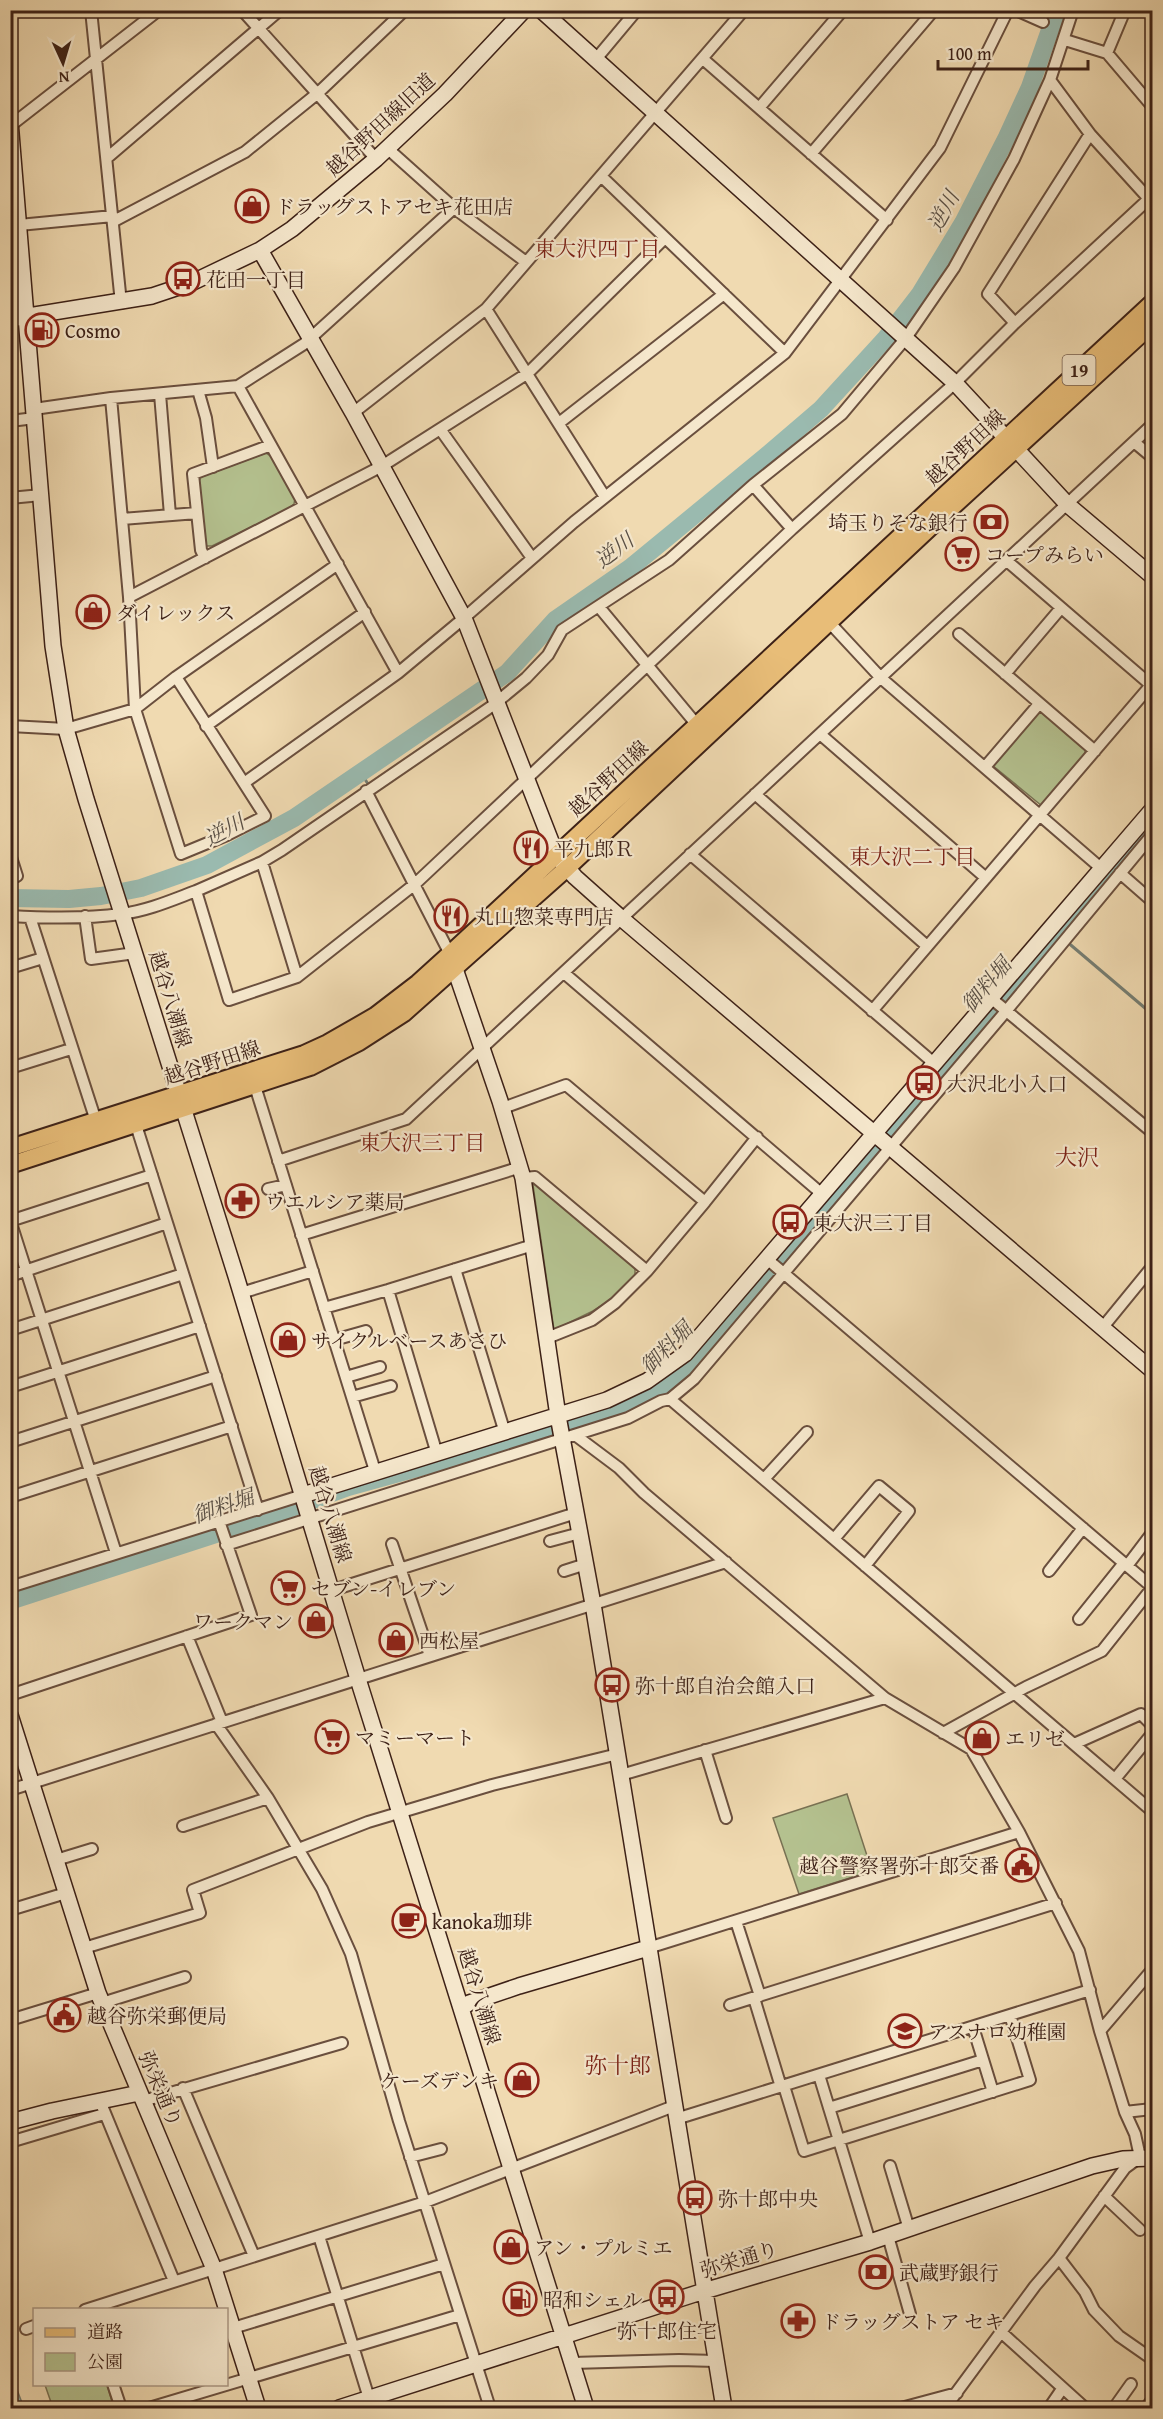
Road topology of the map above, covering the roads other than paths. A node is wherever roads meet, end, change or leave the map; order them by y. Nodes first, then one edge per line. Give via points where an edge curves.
1 (92, 10) edge
2 (159, 10) edge
3 (242, 10) edge
4 (280, 10) edge
5 (405, 10) edge
6 (524, 10) edge
7 (542, 10) edge
8 (638, 10) edge
9 (744, 10) edge
10 (843, 10) edge
11 (934, 10) edge
12 (1008, 10) edge
13 (1016, 10) edge
14 (1073, 10) edge
15 (1125, 10) edge
16 (1043, 22) dead end
17 (258, 29) junction
18 (1065, 40) junction
19 (1107, 53) junction
20 (703, 58) junction
21 (96, 59) junction
22 (596, 59) junction
23 (1050, 80) junction
24 (318, 93) junction
25 (1151, 102) edge
26 (759, 108) junction
27 (656, 112) junction
28 (11, 124) edge
29 (1090, 134) junction
30 (387, 148) junction
31 (811, 154) junction
32 (107, 158) junction
33 (376, 159) junction
34 (601, 177) junction
35 (1151, 198) edge
36 (454, 208) junction
37 (113, 219) junction
38 (886, 220) junction
39 (19, 225) junction
40 (665, 238) junction
41 (260, 250) junction
42 (526, 262) junction
43 (842, 280) junction
44 (724, 294) junction
45 (121, 303) junction
46 (1152, 303) edge
47 (486, 309) junction
48 (27, 317) junction
49 (10, 319) edge
50 (1015, 323) junction
51 (1152, 324) edge
52 (903, 336) junction
53 (311, 338) junction
54 (785, 353) junction
55 (528, 373) junction
56 (955, 382) junction
57 (238, 386) junction
58 (198, 390) junction
59 (160, 394) junction
60 (111, 398) junction
61 (35, 413) junction
62 (353, 413) junction
63 (10, 420) edge
64 (559, 423) junction
65 (1152, 425) edge
66 (440, 429) junction
67 (1134, 442) junction
68 (1011, 443) junction
69 (271, 446) junction
70 (1152, 457) edge
71 (382, 466) junction
72 (213, 467) junction
73 (753, 485) junction
74 (41, 495) junction
75 (605, 497) junction
76 (10, 498) edge
77 (1068, 505) junction
78 (305, 508) junction
79 (197, 513) junction
80 (170, 515) junction
81 (122, 519) junction
82 (792, 529) junction
83 (205, 558) junction
84 (532, 558) junction
85 (1007, 561) junction
86 (338, 564) junction
87 (1152, 576) edge
88 (129, 597) junction
89 (599, 607) junction
90 (1061, 608) junction
91 (364, 612) junction
92 (464, 618) junction
93 (829, 622) junction
94 (959, 634) dead end
95 (648, 666) junction
96 (398, 673) junction
97 (1005, 674) junction
98 (176, 677) junction
99 (881, 678) junction
100 (1152, 685) edge
101 (496, 698) junction
102 (1040, 704) junction
103 (135, 709) junction
104 (697, 724) junction
105 (10, 726) edge
106 (206, 726) junction
107 (66, 729) junction
108 (820, 734) junction
109 (1095, 751) junction
110 (985, 767) junction
111 (526, 779) junction
112 (244, 783) junction
113 (366, 791) junction
114 (755, 794) junction
115 (1152, 810) edge
116 (1040, 815) junction
117 (1152, 835) edge
118 (10, 854) edge
119 (690, 854) junction
120 (561, 861) junction
121 (262, 862) junction
122 (1102, 869) junction
123 (1120, 873) junction
124 (10, 875) edge
125 (986, 878) junction
126 (415, 884) junction
127 (196, 891) junction
128 (1152, 900) edge
129 (122, 911) junction
130 (10, 915) edge
131 (85, 916) junction
132 (30, 917) junction
133 (621, 918) junction
134 (927, 946) junction
135 (135, 953) junction
136 (43, 958) junction
137 (452, 962) junction
138 (10, 968) edge
139 (564, 973) junction
140 (297, 977) junction
141 (994, 1000) junction
142 (1006, 1009) junction
143 (872, 1011) junction
144 (71, 1048) junction
145 (483, 1049) junction
146 (12, 1064) edge
147 (935, 1064) junction
148 (255, 1086) junction
149 (181, 1102) junction
150 (502, 1108) junction
151 (96, 1121) junction
152 (136, 1125) junction
153 (1152, 1132) edge
154 (757, 1137) junction
155 (883, 1140) junction
156 (10, 1148) edge
157 (278, 1161) junction
158 (10, 1164) edge
159 (522, 1173) junction
160 (152, 1176) junction
161 (286, 1185) junction
162 (268, 1190) dead end
163 (822, 1194) junction
164 (705, 1202) junction
165 (10, 1220) edge
166 (167, 1223) junction
167 (301, 1235) junction
168 (533, 1245) junction
169 (769, 1260) junction
170 (1152, 1268) edge
171 (454, 1269) junction
172 (27, 1271) junction
173 (313, 1271) junction
174 (647, 1271) junction
175 (783, 1272) junction
176 (183, 1274) junction
177 (10, 1276) edge
178 (388, 1290) junction
179 (241, 1293) junction
180 (324, 1308) junction
181 (42, 1320) junction
182 (200, 1326) junction
183 (1102, 1327) junction
184 (10, 1330) edge
185 (366, 1330) dead end
186 (547, 1338) junction
187 (334, 1340) junction
188 (380, 1367) dead end
189 (1152, 1370) edge
190 (58, 1371) junction
191 (216, 1376) junction
192 (346, 1377) junction
193 (391, 1386) dead end
194 (10, 1387) edge
195 (352, 1397) junction
196 (670, 1399) junction
197 (74, 1422) junction
198 (232, 1426) junction
199 (564, 1429) junction
200 (807, 1432) dead end
201 (505, 1433) junction
202 (10, 1442) edge
203 (437, 1454) junction
204 (90, 1472) junction
205 (376, 1474) junction
206 (764, 1479) junction
207 (10, 1497) edge
208 (304, 1497) junction
209 (258, 1510) junction
210 (576, 1513) junction
211 (309, 1516) junction
212 (220, 1523) junction
213 (1083, 1528) junction
214 (580, 1533) junction
215 (1152, 1533) edge
216 (834, 1539) junction
217 (550, 1541) dead end
218 (225, 1543) junction
219 (392, 1544) dead end
220 (116, 1553) junction
221 (726, 1562) junction
222 (586, 1564) junction
223 (1126, 1565) junction
224 (865, 1566) junction
225 (400, 1569) junction
226 (564, 1571) dead end
227 (1049, 1571) dead end
228 (10, 1587) edge
229 (1152, 1587) edge
230 (333, 1590) junction
231 (593, 1604) junction
232 (1079, 1619) dead end
233 (187, 1636) junction
234 (430, 1656) junction
235 (358, 1679) junction
236 (1015, 1694) junction
237 (10, 1695) edge
238 (885, 1698) junction
239 (10, 1715) edge
240 (219, 1723) junction
241 (1152, 1725) edge
242 (13, 1733) edge
243 (943, 1733) junction
244 (1152, 1734) edge
245 (1074, 1744) junction
246 (705, 1750) junction
247 (618, 1754) junction
248 (621, 1775) junction
249 (1115, 1779) junction
250 (32, 1783) junction
251 (10, 1790) edge
252 (268, 1798) junction
253 (1152, 1811) edge
254 (400, 1813) junction
255 (726, 1818) dead end
256 (183, 1826) dead end
257 (1018, 1832) junction
258 (92, 1849) dead end
259 (297, 1850) junction
260 (56, 1860) junction
261 (66, 1893) junction
262 (1056, 1903) junction
263 (10, 1910) edge
264 (736, 1921) junction
265 (84, 1948) junction
266 (648, 1948) junction
267 (1152, 1970) edge
268 (185, 1977) dead end
269 (1090, 1990) junction
270 (757, 1997) junction
271 (100, 1998) junction
272 (730, 2005) dead end
273 (462, 2008) junction
274 (1010, 2015) junction
275 (10, 2020) edge
276 (973, 2027) junction
277 (1100, 2031) junction
278 (342, 2043) dead end
279 (983, 2060) junction
280 (819, 2075) junction
281 (783, 2086) junction
282 (183, 2088) junction
283 (993, 2092) junction
284 (141, 2097) junction
285 (99, 2106) junction
286 (829, 2108) junction
287 (1152, 2109) edge
288 (675, 2112) junction
289 (1125, 2112) junction
290 (10, 2122) edge
291 (839, 2140) junction
292 (10, 2142) edge
293 (441, 2150) dead end
294 (410, 2157) junction
295 (1146, 2158) edge
296 (890, 2166) dead end
297 (511, 2169) junction
298 (1104, 2196) junction
299 (425, 2202) junction
300 (909, 2229) junction
301 (1140, 2229) dead end
302 (319, 2236) junction
303 (888, 2236) junction
304 (870, 2242) junction
305 (254, 2256) junction
306 (1059, 2258) junction
307 (444, 2264) junction
308 (214, 2269) junction
309 (174, 2281) junction
310 (704, 2291) junction
311 (338, 2297) junction
312 (91, 2308) edge
313 (227, 2308) edge
314 (228, 2312) edge
315 (910, 2314) dead end
316 (460, 2315) junction
317 (233, 2328) junction
318 (1001, 2332) junction
319 (564, 2337) junction
320 (354, 2347) junction
321 (1152, 2359) edge
322 (717, 2361) junction
323 (572, 2363) junction
324 (477, 2366) junction
325 (249, 2379) junction
326 (1131, 2384) dead end
327 (228, 2385) edge
328 (113, 2386) edge
329 (226, 2386) edge
330 (1062, 2390) junction
331 (958, 2392) junction
332 (1152, 2400) edge
333 (371, 2404) edge
334 (121, 2409) edge
335 (149, 2409) edge
336 (258, 2409) edge
337 (339, 2409) edge
338 (490, 2409) edge
339 (586, 2409) edge
340 (724, 2409) edge
341 (901, 2409) edge
342 (945, 2409) edge
343 (1049, 2409) edge
344 (1085, 2409) edge
345 (1114, 2409) edge
346 (1146, 2409) edge

1 - 21 street
2 - 21 street
3 - 17 street
4 - 17 street
5 - 24 street
6 - 30 street, 越谷野田線旧道
7 - 22 street
8 - 22 street
9 - 20 street
10 - 26 street
11 - 31 street
12 - 38 street via 940,148
13 - 16 street
14 - 18 street
15 - 19 street
17 - 24 street
17 - 32 street
18 - 19 street
18 - 23 street
19 - 25 street
20 - 26 street
20 - 27 street
21 - 28 street
21 - 32 street
22 - 27 street
23 - 29 street
23 - 52 street via 1014,159 954,268
24 - 33 street
24 - 37 street via 244,152
26 - 31 street
27 - 34 street
27 - 43 street
28 - 39 street
29 - 35 street
29 - 50 street via 988,294
30 - 33 street, 越谷野田線旧道
30 - 36 street
31 - 38 street
32 - 37 street
33 - 41 street, 越谷野田線旧道 via 301,222
34 - 40 street
34 - 42 street
35 - 50 street
36 - 42 street
36 - 53 street
37 - 39 street
37 - 45 street
38 - 43 street
39 - 48 street
40 - 44 street
40 - 55 street
41 - 45 street, 越谷野田線旧道 via 191,283
41 - 53 street
42 - 47 street
43 - 52 street
43 - 54 street
44 - 54 street
44 - 64 street
45 - 48 street, 越谷野田線旧道
46 - 68 main road, 越谷野田線 / 19
47 - 55 street
47 - 62 street
48 - 49 street, 越谷野田線旧道
48 - 61 street
50 - 56 street
51 - 68 main road, 越谷野田線 / 19
52 - 56 street
52 - 73 street via 842,414
53 - 57 street
53 - 62 street
54 - 75 street
55 - 64 street
55 - 66 street
56 - 68 street
56 - 82 street
57 - 58 street
57 - 69 street
58 - 59 street
58 - 72 street
59 - 60 street
59 - 80 street
60 - 61 street
60 - 81 street
61 - 63 street
61 - 74 street
62 - 71 street
64 - 75 street
65 - 67 street
66 - 71 street
66 - 84 street
67 - 70 street
67 - 77 street
68 - 77 street
68 - 93 main road, 越谷野田線 / 19
68 - 104 main road, 越谷野田線 / 19
69 - 72 street
69 - 78 street
71 - 78 street
71 - 92 street
72 - 79 street via 193,474
73 - 82 street
73 - 89 street via 669,560
74 - 76 street
74 - 107 street via 53,646
75 - 84 street
77 - 85 street
77 - 87 street
78 - 83 street
78 - 86 street
79 - 80 street
79 - 83 street
80 - 81 street
81 - 88 street
82 - 95 street
83 - 88 street
84 - 92 street
85 - 90 street
85 - 99 street
86 - 91 street
86 - 98 street
88 - 103 street
89 - 95 street
89 - 101 street via 562,630 548,655 526,678
90 - 97 street
90 - 100 street
91 - 96 street
91 - 106 street
92 - 96 street
92 - 101 street
93 - 99 street
93 - 120 main road, 越谷野田線 / 19
94 - 97 street
95 - 104 street
95 - 111 street
96 - 112 street
97 - 102 street
98 - 103 street
98 - 106 street
99 - 108 street
99 - 110 street
100 - 109 street
101 - 111 street
101 - 113 street
102 - 109 street
102 - 110 street
103 - 107 street
103 - 112 street via 180,854 265,816
104 - 120 main road, 越谷野田線 / 19
105 - 107 street
106 - 112 street
107 - 129 street, 越谷八潮線
108 - 114 street
108 - 125 street
109 - 116 street
110 - 116 street
111 - 120 street
111 - 126 street
113 - 121 street
113 - 126 street
114 - 119 street
114 - 134 street
115 - 122 street
116 - 122 street
116 - 125 street
117 - 123 street
118 - 124 street via 17,876
119 - 133 street
119 - 143 street
120 - 133 street
120 - 137 main road, 越谷野田線 / 19
121 - 127 street
121 - 140 street
122 - 141 street
123 - 128 street
123 - 142 street
125 - 134 street
126 - 137 street
126 - 140 street
127 - 129 street via 157,905
127 - 140 street via 229,1000
129 - 131 street
129 - 135 street, 越谷八潮線
130 - 132 street
131 - 132 street
131 - 135 street via 91,959
132 - 136 street
133 - 139 street
133 - 155 street
134 - 143 street
135 - 149 street, 越谷八潮線
136 - 138 street
136 - 144 street
137 - 145 street
137 - 148 main road, 越谷野田線 / 19 via 404,1013 359,1042 310,1067
137 - 149 main road, 越谷野田線 / 19 via 328,1043
139 - 145 street
139 - 154 street
141 - 142 street
141 - 147 street
142 - 153 street
142 - 155 street
143 - 147 street
144 - 146 street
144 - 151 street
145 - 150 street
145 - 157 street via 406,1119
147 - 155 street
148 - 149 main road, 越谷野田線 / 19
148 - 157 street
149 - 151 main road, 越谷野田線 / 19
149 - 152 main road, 越谷野田線 / 19
149 - 179 street, 越谷八潮線
150 - 159 street
150 - 164 street via 566,1085
151 - 156 main road, 越谷野田線 / 19
152 - 158 main road, 越谷野田線 / 19
152 - 160 street
154 - 163 street
154 - 164 street
155 - 163 street
155 - 175 street
155 - 183 street
157 - 161 street
159 - 167 street
159 - 168 street
159 - 174 street via 535,1177
160 - 165 street
160 - 166 street
161 - 162 street
161 - 167 street
163 - 169 street
164 - 174 street
165 - 172 street
166 - 172 street
166 - 176 street
167 - 173 street
168 - 171 street
168 - 186 street
169 - 175 street
169 - 199 street via 702,1336 666,1368
170 - 183 street
171 - 178 street
171 - 201 street
172 - 177 street
172 - 181 street
173 - 179 street
173 - 180 street
174 - 186 street via 592,1320
175 - 196 street via 694,1379
175 - 213 street
176 - 181 street
176 - 182 street
178 - 180 street
178 - 203 street
179 - 208 street, 越谷八潮線
180 - 187 street
181 - 184 street
181 - 190 street
182 - 190 street
182 - 191 street
183 - 189 street
185 - 187 street
186 - 199 street
187 - 192 street
188 - 192 street
190 - 194 street
190 - 197 street
191 - 197 street
191 - 198 street
192 - 195 street
193 - 195 street
195 - 205 street
196 - 199 street via 628,1418
196 - 206 street
197 - 202 street
197 - 204 street
198 - 204 street
198 - 209 street
199 - 201 street
199 - 210 street
199 - 211 street
199 - 221 street via 619,1468
200 - 206 street
201 - 203 street
203 - 205 street
204 - 207 street
204 - 220 street
205 - 208 street
206 - 216 street
208 - 209 street
208 - 211 street, 越谷八潮線
209 - 212 street
210 - 214 street
210 - 225 street
211 - 218 street
211 - 230 street, 越谷八潮線
212 - 218 street
212 - 220 street
213 - 223 street
213 - 227 street
214 - 217 street
214 - 222 street
215 - 223 street
216 - 224 street
216 - 224 street via 879,1486 909,1511
218 - 233 street via 251,1615
219 - 225 street
220 - 228 street
221 - 231 street
221 - 238 street
222 - 226 street
222 - 231 street
223 - 229 street
223 - 232 street
224 - 236 street
225 - 230 street
225 - 234 street
229 - 236 street via 1102,1651
230 - 235 street, 越谷八潮線
231 - 234 street
231 - 247 street
233 - 237 street
233 - 240 street
234 - 235 street
235 - 240 street
235 - 254 street, 越谷八潮線
236 - 243 street
236 - 245 street
238 - 243 street
238 - 246 street
239 - 242 street, 弥栄通り
240 - 250 street
240 - 252 street
241 - 245 street via 1141,1714
242 - 250 street, 弥栄通り
243 - 257 street via 971,1749
244 - 249 street
245 - 249 street
246 - 248 street
246 - 255 street
247 - 248 street
247 - 254 street
248 - 266 street
249 - 253 street
250 - 251 street
250 - 260 street, 弥栄通り
252 - 256 street
252 - 259 street
254 - 259 street
254 - 273 street, 越谷八潮線
257 - 262 street
257 - 264 street
258 - 260 street
259 - 265 street via 193,1890 200,1912
259 - 294 street via 322,1889 351,1954
260 - 261 street, 弥栄通り
261 - 263 street
261 - 265 street, 弥栄通り
262 - 269 street via 1079,1951
262 - 270 street
264 - 266 street
264 - 270 street
265 - 271 street, 弥栄通り
266 - 273 street via 519,1986
266 - 288 street
267 - 277 street
268 - 271 street
269 - 274 street
269 - 277 street
270 - 272 street
270 - 281 street
271 - 275 street
271 - 284 street, 弥栄通り
273 - 297 street, 越谷八潮線
274 - 276 street
274 - 283 street via 1030,2080
276 - 279 street
276 - 280 street
277 - 289 street
278 - 282 street
279 - 283 street
279 - 286 street
280 - 281 street
280 - 286 street
281 - 288 street
281 - 291 street via 804,2151
282 - 284 street
282 - 305 street
283 - 291 street
284 - 285 street
284 - 308 street, 弥栄通り
285 - 290 street
285 - 292 street
285 - 309 street
286 - 291 street
287 - 289 street
288 - 297 street
288 - 310 street
289 - 295 street
291 - 304 street
293 - 294 street
294 - 299 street
295 - 298 street via 1125,2168
295 - 300 street, 弥栄通り via 1092,2166
296 - 300 street
297 - 299 street
297 - 319 street, 越谷八潮線
298 - 301 street
298 - 306 street
299 - 302 street
299 - 307 street
300 - 303 street, 弥栄通り
302 - 305 street
302 - 311 street
303 - 304 street, 弥栄通り
303 - 315 street
304 - 310 street, 弥栄通り
305 - 308 street
306 - 318 street
306 - 321 street via 1094,2310 1119,2336
307 - 311 street
307 - 316 street
308 - 309 street
308 - 313 street, 弥栄通り
309 - 312 street
310 - 319 street, 弥栄通り
310 - 322 street
311 - 317 street
311 - 320 street
314 - 317 street, 弥栄通り
316 - 320 street
316 - 324 street
317 - 325 street, 弥栄通り
318 - 330 street
318 - 331 street
319 - 323 street, 越谷八潮線
319 - 324 street, 弥栄通り
320 - 325 street
320 - 333 street
322 - 323 street
322 - 340 street
323 - 339 street, 越谷八潮線
324 - 333 street, 弥栄通り
324 - 338 street
325 - 327 street
325 - 336 street, 弥栄通り
326 - 345 street
328 - 334 street
329 - 335 street
330 - 343 street
330 - 344 street
331 - 341 street
331 - 342 street
332 - 346 street
333 - 337 street, 弥栄通り

